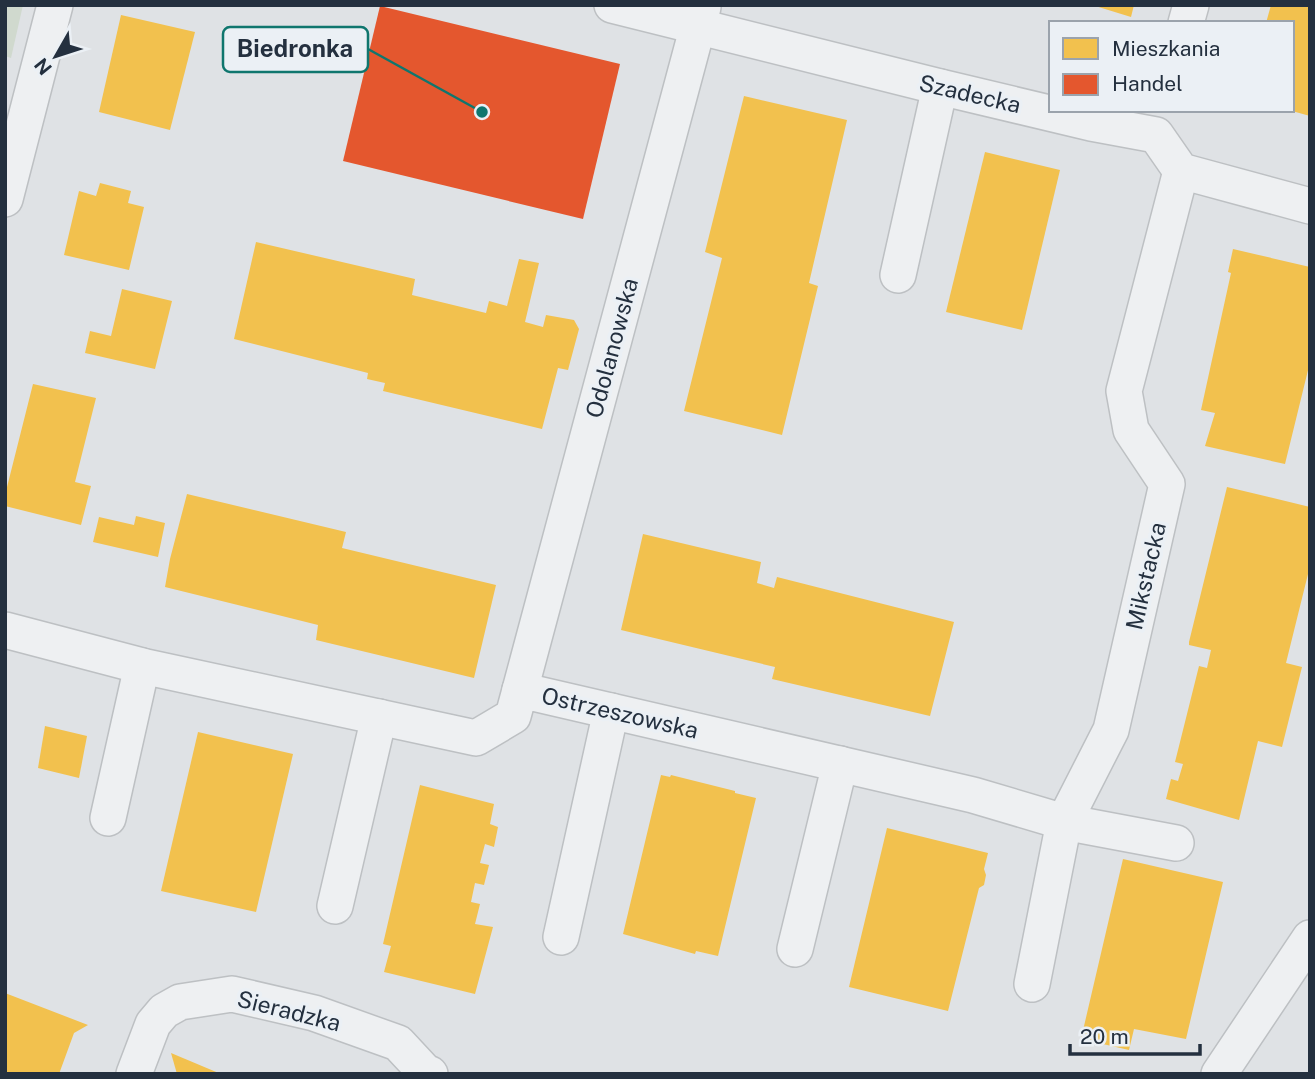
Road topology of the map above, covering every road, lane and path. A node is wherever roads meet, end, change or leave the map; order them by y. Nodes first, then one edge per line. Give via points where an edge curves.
1 (55, 5) edge
2 (612, 5) edge
3 (701, 17) edge
4 (940, 87) junction
5 (1159, 122) edge
6 (1181, 171) junction
7 (5, 199) edge
8 (1310, 206) edge
9 (898, 275) dead end
10 (5, 630) edge
11 (142, 666) junction
12 (520, 690) junction
13 (611, 711) junction
14 (379, 717) junction
15 (840, 764) junction
16 (108, 818) dead end
17 (1064, 822) junction
18 (1176, 843) dead end
19 (335, 906) dead end
20 (561, 937) dead end
21 (1310, 938) edge
22 (795, 949) dead end
23 (1032, 984) dead end
24 (134, 1074) edge
25 (430, 1074) edge
26 (1219, 1074) edge

1 - 7 street
2 - 3 street, Szadecka
3 - 4 street, Szadecka
3 - 12 street, Odolanowska
4 - 5 street, Szadecka via 1091,123
4 - 9 street
5 - 6 street, Szadecka
6 - 8 street
6 - 17 street, Mikstacka via 1125,390 1131,430 1167,484 1111,730
10 - 11 street, Ostrzeszowska
11 - 14 street, Ostrzeszowska
11 - 16 street
12 - 13 street, Ostrzeszowska
12 - 14 street, Ostrzeszowska via 513,716 476,738
13 - 15 street, Ostrzeszowska
13 - 20 street
14 - 19 street
15 - 17 street, Ostrzeszowska
15 - 22 street
17 - 18 street, Ostrzeszowska
17 - 23 street, Mikstacka
21 - 26 street
24 - 25 street, Sieradzka via 153,1024 164,1011 180,1002 232,994 314,1013 398,1043

